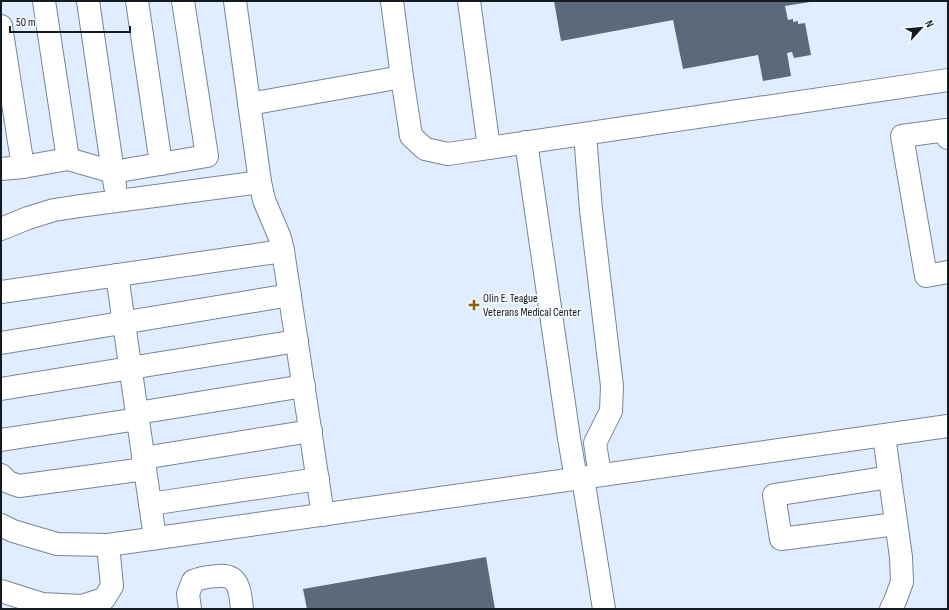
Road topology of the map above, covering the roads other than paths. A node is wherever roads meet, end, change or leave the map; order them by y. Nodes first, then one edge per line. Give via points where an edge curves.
1 (44, 1) edge
2 (88, 1) edge
3 (137, 1) edge
4 (183, 1) edge
5 (235, 1) edge
6 (392, 1) edge
7 (469, 1) edge
8 (1, 26) edge
9 (402, 77) junction
10 (948, 80) edge
11 (250, 104) junction
12 (586, 134) junction
13 (948, 138) edge
14 (526, 142) junction
15 (489, 148) junction
16 (68, 159) junction
17 (190, 159) junction
18 (161, 164) junction
19 (23, 167) junction
20 (1, 169) edge
21 (113, 172) junction
22 (260, 182) junction
23 (194, 191) junction
24 (117, 201) junction
25 (1, 229) edge
26 (284, 251) junction
27 (948, 272) edge
28 (117, 275) junction
29 (1, 292) edge
30 (290, 296) junction
31 (124, 323) junction
32 (297, 341) junction
33 (1, 343) edge
34 (130, 368) junction
35 (304, 386) junction
36 (1, 389) edge
37 (137, 416) junction
38 (948, 426) edge
39 (311, 430) junction
40 (884, 436) junction
41 (1, 440) edge
42 (144, 463) junction
43 (587, 477) junction
44 (890, 477) junction
45 (318, 479) junction
46 (3, 482) edge
47 (150, 504) junction
48 (323, 514) junction
49 (896, 524) junction
50 (1, 525) edge
51 (155, 538) junction
52 (108, 545) junction
53 (1, 591) edge
54 (190, 609) edge
55 (242, 609) edge
56 (604, 609) edge
57 (891, 609) edge

1 - 16 lane
2 - 21 lane
3 - 18 lane
4 - 17 lane via 207,156
5 - 11 lane
6 - 9 lane
7 - 15 lane
8 - 19 lane
9 - 11 lane
9 - 15 lane via 411,136 425,149 448,154
10 - 12 lane
11 - 22 lane
12 - 14 lane
12 - 43 lane via 591,210 612,386 611,411 595,443
13 - 27 lane via 946,130 902,136 926,276
14 - 15 lane
14 - 43 lane via 569,438
16 - 19 lane
16 - 21 lane
17 - 18 lane
17 - 23 lane
18 - 21 lane
19 - 20 lane
21 - 24 lane
22 - 23 lane
22 - 26 lane via 264,200
23 - 24 lane
24 - 25 lane via 54,210
26 - 28 lane
26 - 30 lane
28 - 29 lane
28 - 31 lane
30 - 31 lane
30 - 32 lane
31 - 33 lane
31 - 34 lane
32 - 34 lane
32 - 35 lane
34 - 36 lane
34 - 37 lane
35 - 37 lane
35 - 39 lane
37 - 41 lane
37 - 42 lane
38 - 40 lane
39 - 42 lane
39 - 45 lane
40 - 43 lane
40 - 44 lane
42 - 46 lane via 19,486
42 - 47 lane
43 - 48 lane
43 - 56 lane
44 - 49 lane
44 - 49 lane via 774,495 781,539
45 - 47 lane
45 - 48 lane
47 - 51 lane
48 - 51 lane
49 - 57 lane via 902,582
50 - 52 lane via 57,544
51 - 52 lane
52 - 53 lane via 112,586 104,599 82,606 42,604
54 - 55 lane via 188,594 193,581 203,577 226,575 237,585

